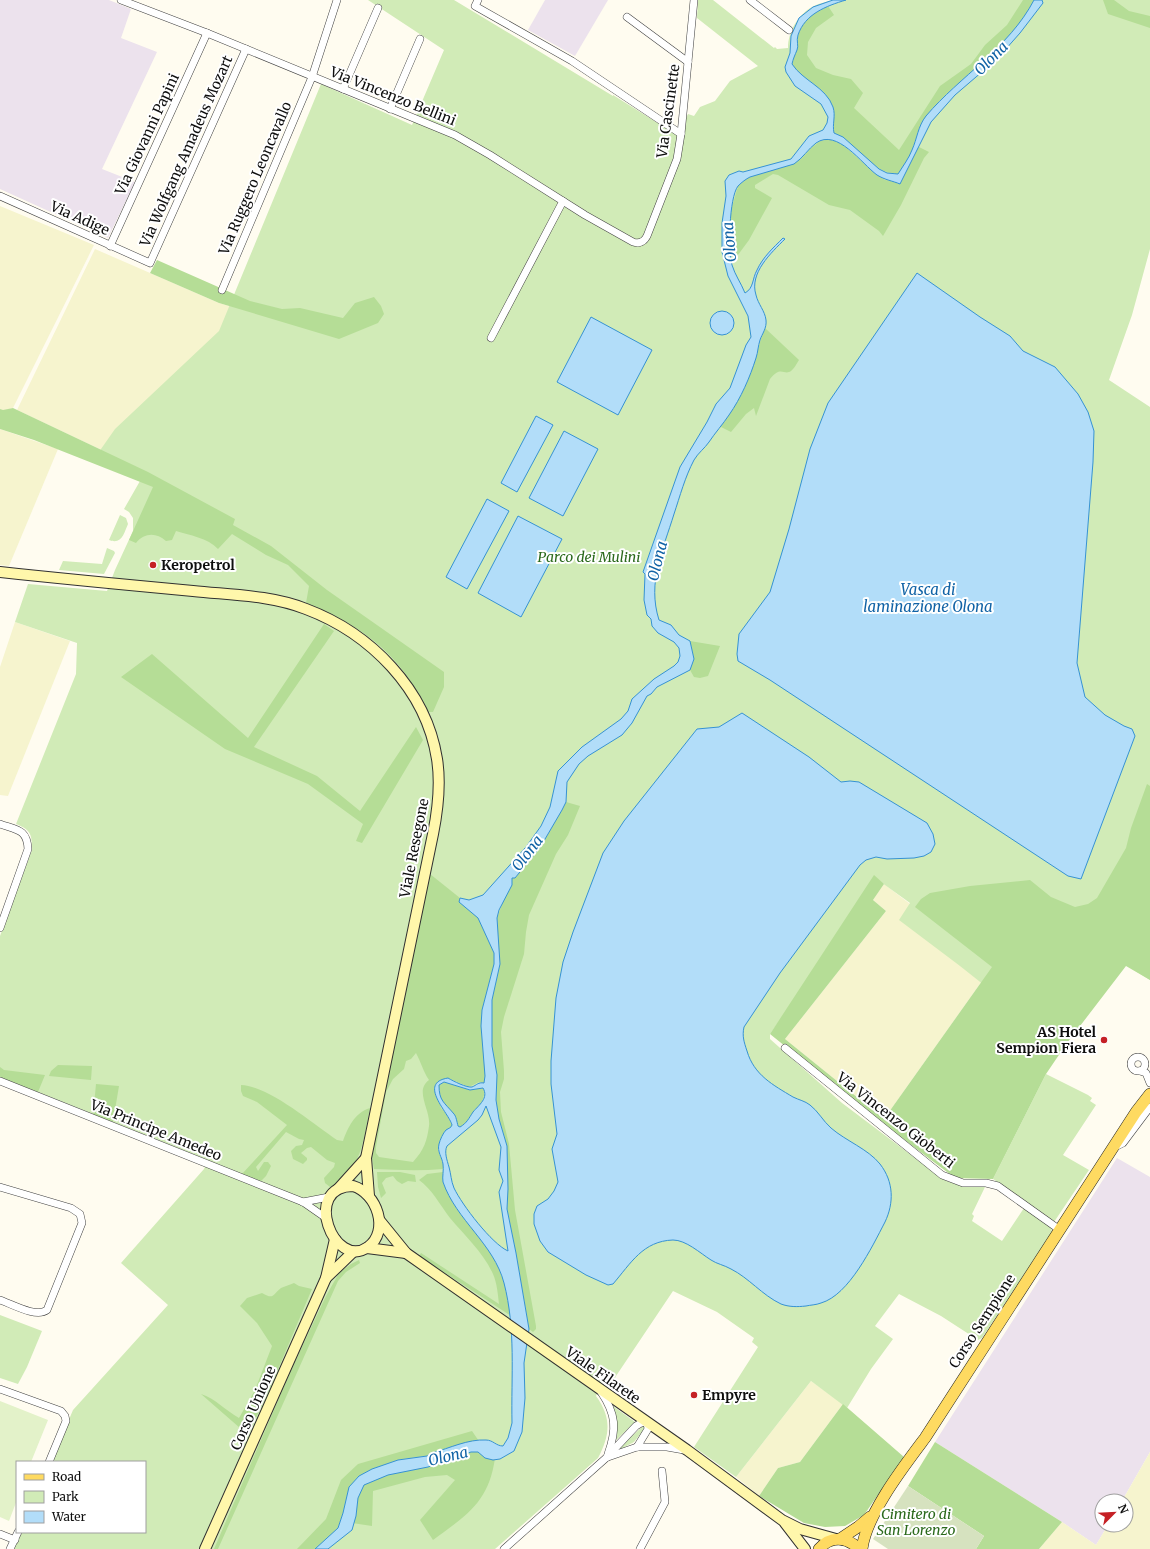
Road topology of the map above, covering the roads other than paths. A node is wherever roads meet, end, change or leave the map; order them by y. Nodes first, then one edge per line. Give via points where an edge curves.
1 (121, 0) edge
2 (337, 0) edge
3 (694, 0) edge
4 (750, 0) edge
5 (477, 3) edge
6 (378, 8) dead end
7 (626, 17) dead end
8 (789, 30) dead end
9 (207, 33) junction
10 (420, 39) dead end
11 (246, 49) junction
12 (688, 62) junction
13 (312, 77) junction
14 (343, 90) junction
15 (390, 108) junction
16 (681, 134) junction
17 (0, 196) edge
18 (563, 201) junction
19 (642, 242) joint
20 (110, 246) junction
21 (150, 264) joint
22 (222, 290) dead end
23 (491, 338) dead end
24 (0, 572) edge
25 (0, 824) edge
26 (0, 928) edge
27 (785, 1048) dead end
28 (1147, 1067) edge
29 (1140, 1071) junction
30 (0, 1081) edge
31 (1150, 1084) edge
32 (1150, 1094) edge
33 (1150, 1107) edge
34 (1113, 1148) junction
35 (366, 1158) junction
36 (0, 1187) edge
37 (338, 1189) junction
38 (369, 1196) junction
39 (329, 1197) junction
40 (303, 1202) junction
41 (326, 1218) junction
42 (380, 1221) junction
43 (1060, 1230) junction
44 (335, 1239) junction
45 (367, 1248) junction
46 (353, 1252) junction
47 (406, 1253) junction
48 (326, 1278) junction
49 (0, 1300) edge
50 (0, 1389) edge
51 (600, 1390) junction
52 (648, 1422) junction
53 (637, 1447) junction
54 (687, 1450) junction
55 (606, 1458) junction
56 (48, 1461) edge
57 (662, 1471) dead end
58 (876, 1510) junction
59 (782, 1520) junction
60 (18, 1533) edge
61 (0, 1534) edge
62 (838, 1539) junction
63 (15, 1540) junction
64 (10, 1549) edge
65 (205, 1549) edge
66 (504, 1549) edge
67 (640, 1549) edge
68 (805, 1549) edge
69 (819, 1549) edge
70 (859, 1549) edge
71 (862, 1549) edge

1 - 9 street, Via Vincenzo Bellini
2 - 13 street, Via Ruggero Leoncavallo
3 - 12 street, Via Cascinette
4 - 8 street
5 - 16 street via 572,61
6 - 14 street
7 - 12 street
9 - 11 street, Via Vincenzo Bellini
9 - 20 street, Via Giovanni Papini
10 - 15 street
11 - 13 street, Via Vincenzo Bellini
11 - 21 street, Via Wolfgang Amadeus Mozart
12 - 16 street, Via Cascinette
13 - 14 street, Via Vincenzo Bellini
13 - 22 street, Via Ruggero Leoncavallo
14 - 15 street, Via Vincenzo Bellini
15 - 18 street, Via Vincenzo Bellini via 455,135
16 - 19 street, Via Cascinette via 677,159 648,236
17 - 20 street, Via Adige
18 - 19 street, Via Vincenzo Bellini via 633,242
18 - 23 street
20 - 21 street, Via Adige
24 - 35 street, Viale Resegone via 260,598 305,608 345,628 380,654 408,686 426,721 437,759 439,797
25 - 26 street via 23,833 27,839 28,849
27 - 43 street, Via Vincenzo Gioberti via 938,1172 963,1183 998,1186
28 - 29 street, Corso Sempione
28 - 29 street, Corso Sempione via 1141,1058 1133,1059 1132,1068
29 - 31 street, Corso Sempione via 1146,1073
30 - 40 street, Via Principe Amedeo
31 - 34 street, Corso Sempione via 1115,1135
32 - 34 main road, Corso Sempione
33 - 34 street via 1123,1143
34 - 43 main road, Corso Sempione
35 - 37 street
35 - 38 street, Viale Resegone
36 - 49 street via 71,1208 80,1214 82,1223 47,1310 37,1313
37 - 38 street via 353,1186
37 - 39 street
38 - 42 street
39 - 40 street
39 - 41 street
40 - 41 street, Via Principe Amedeo
41 - 44 street
42 - 45 street via 377,1236
42 - 47 street, Viale Filarete
43 - 58 main road, Corso Sempione
44 - 46 street via 344,1249
44 - 48 street, Corso Unione
45 - 46 street
45 - 47 street, Viale Filarete
46 - 48 street, Corso Unione
47 - 51 street, Viale Filarete
48 - 65 street, Corso Unione
50 - 56 street via 61,1411 65,1416 66,1421
51 - 52 street, Viale Filarete
51 - 55 street via 610,1405 614,1422 612,1442
52 - 53 street via 648,1429
52 - 54 street, Viale Filarete
52 - 55 street via 636,1426
53 - 54 street
53 - 55 street
54 - 59 street, Viale Filarete
55 - 66 street
57 - 67 street via 665,1502
58 - 62 main road, Corso Sempione via 867,1521
58 - 71 main road, Corso Sempione via 867,1528
59 - 62 street, Viale Filarete via 800,1529
59 - 68 street, Viale Filarete
60 - 63 street
61 - 63 street
62 - 69 main road, Corso Sempione via 829,1541
62 - 70 main road via 849,1541
63 - 64 street

